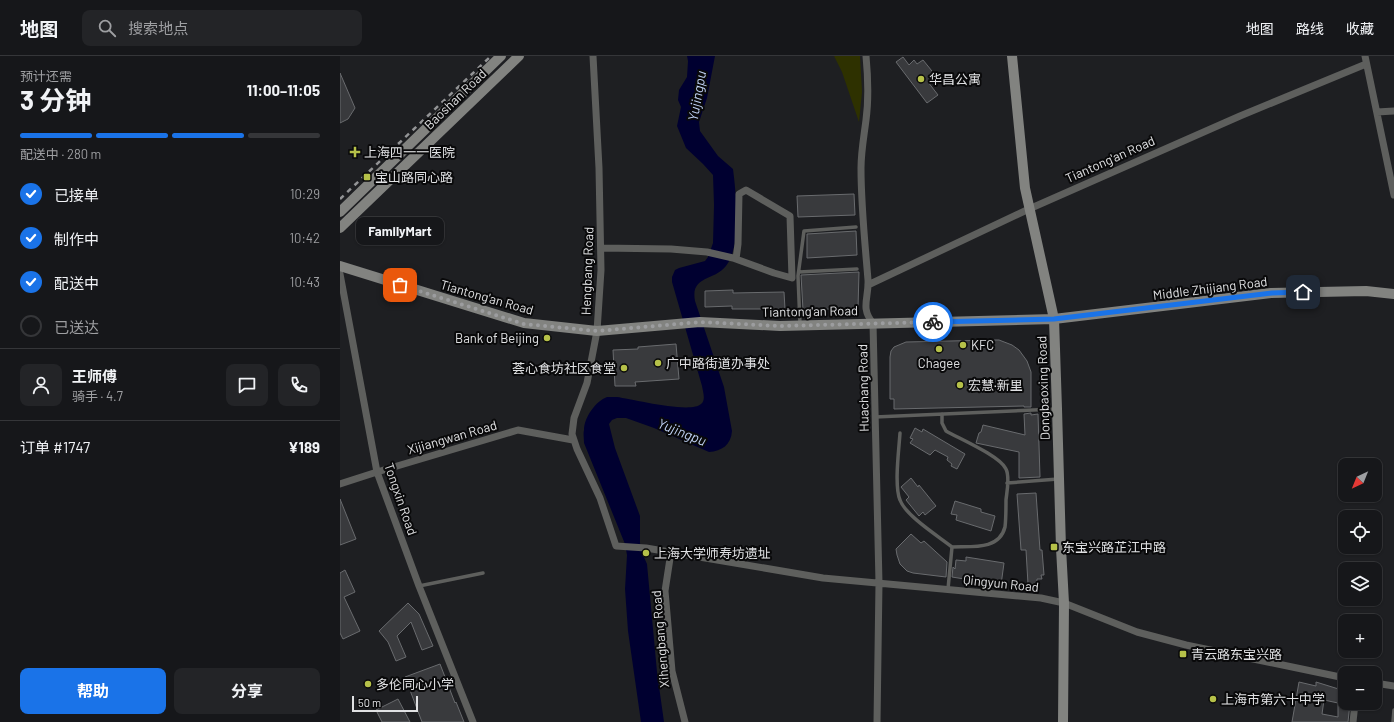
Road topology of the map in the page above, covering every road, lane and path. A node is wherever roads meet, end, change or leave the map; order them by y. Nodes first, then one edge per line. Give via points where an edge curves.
1 (501, 56) edge
2 (519, 56) edge
3 (593, 56) edge
4 (866, 56) edge
5 (1012, 56) edge
6 (1365, 56) edge
7 (1366, 64) junction
8 (1394, 111) edge
9 (1377, 112) junction
10 (1394, 195) edge
11 (1029, 209) junction
12 (340, 212) edge
13 (856, 227) dead end
14 (340, 228) edge
15 (601, 248) junction
16 (734, 258) junction
17 (340, 266) edge
18 (857, 269) dead end
19 (798, 272) junction
20 (340, 274) edge
21 (868, 285) junction
22 (1394, 294) edge
23 (1054, 319) junction
24 (873, 324) junction
25 (800, 325) junction
26 (597, 331) junction
27 (1058, 409) junction
28 (942, 414) junction
29 (875, 416) junction
30 (900, 433) dead end
31 (573, 440) junction
32 (377, 472) junction
33 (1059, 479) junction
34 (1007, 483) junction
35 (340, 484) edge
36 (619, 546) joint
37 (952, 547) junction
38 (671, 552) junction
39 (483, 573) dead end
40 (879, 583) junction
41 (419, 586) junction
42 (948, 590) junction
43 (1064, 603) junction
44 (1338, 677) edge
45 (1382, 684) edge
46 (1394, 686) edge
47 (1354, 710) edge
48 (1394, 710) edge
49 (473, 722) edge
50 (685, 722) edge
51 (877, 722) edge
52 (1063, 722) edge
53 (1353, 722) edge
54 (1393, 722) edge

1 - 12 street, Baoshan Road
2 - 14 street, Baoshan Road
3 - 15 street, Hengbang Road
4 - 21 street, Huachang Road via 868,92 861,168
5 - 11 street, Dongbaoxing Road
6 - 7 street
7 - 9 street
7 - 11 street, Tiantong'an Road via 1240,116
8 - 9 street
9 - 10 street
11 - 21 street, Tiantong'an Road
11 - 23 street, Dongbaoxing Road
13 - 19 lane via 804,231
15 - 16 street via 671,249 707,252
15 - 26 street, Hengbang Road
16 - 16 street via 792,278 790,216 746,190 739,194 738,244
17 - 26 street, Tiantong'an Road via 524,324
18 - 19 lane
19 - 25 lane
20 - 32 street, Tongxin Road
21 - 24 street, Huachang Road via 865,310
22 - 23 street, Middle Zhijiang Road via 1366,291 1272,293
23 - 24 street, Middle Zhijiang Road
23 - 27 street, Dongbaoxing Road
24 - 25 street, Tiantong'an Road
24 - 29 street, Huachang Road
25 - 26 street, Tiantong'an Road via 700,322
26 - 31 street, Hengbang Road via 588,383 572,427
27 - 28 lane
27 - 33 street, Dongbaoxing Road
28 - 29 lane
28 - 34 lane via 942,423 946,431 996,458 1006,469
29 - 40 street, Huachang Road
30 - 37 lane via 899,499 911,515
31 - 32 street, Xijiangwan Road via 518,430
31 - 36 street, Hengbang Road via 598,492
32 - 35 street, Xijiangwan Road
32 - 41 street, Tongxin Road
33 - 34 lane
33 - 43 street, Dongbaoxing Road
34 - 37 lane via 1004,528 1000,538 992,544 983,546
36 - 38 street, Qingyun Road
37 - 42 lane
38 - 40 street, Qingyun Road via 797,574
38 - 50 street, Xihengbang Road via 665,591 672,671
39 - 41 lane
40 - 42 street, Qingyun Road
40 - 51 street, Huachang Road
41 - 49 street, Tongxin Road
42 - 43 street, Qingyun Road via 1041,598
43 - 44 street, Qingyun Road via 1144,634
43 - 52 street, Dongbaoxing Road
45 - 46 street
47 - 53 street
48 - 54 lane

